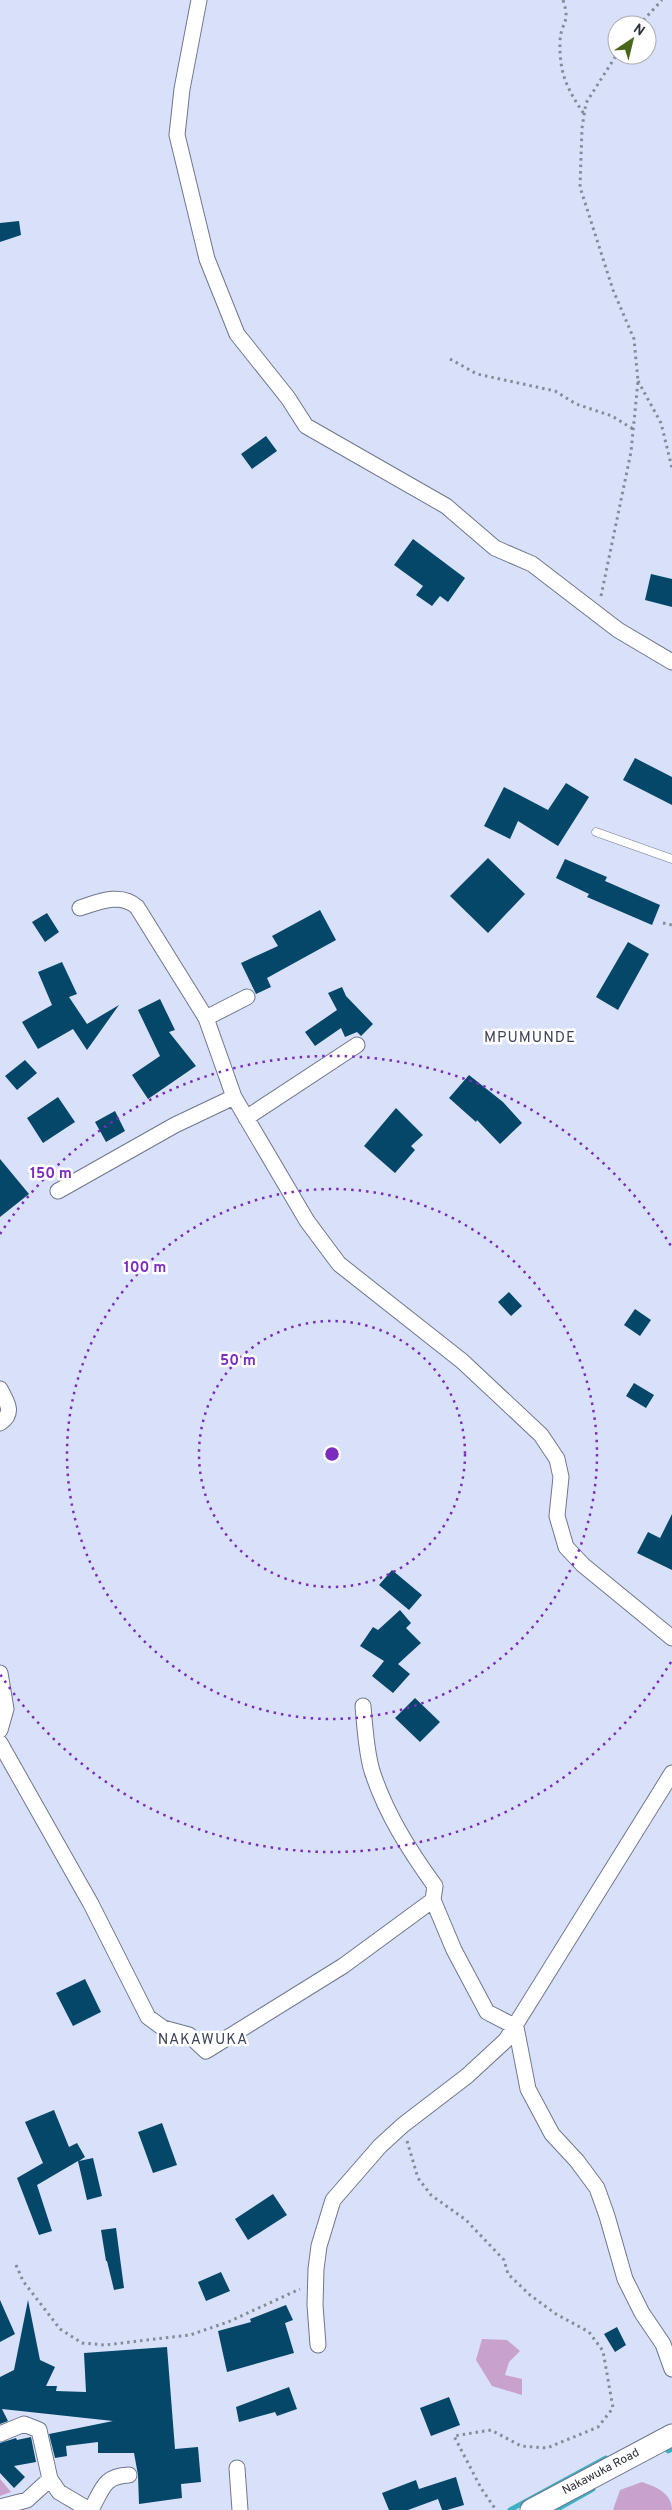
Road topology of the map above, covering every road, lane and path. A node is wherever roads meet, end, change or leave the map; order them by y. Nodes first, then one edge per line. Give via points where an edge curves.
1 (199, 0) edge
2 (563, 0) edge
3 (662, 0) edge
4 (648, 15) edge
5 (610, 65) edge
6 (584, 115) junction
7 (450, 359) dead end
8 (638, 381) junction
9 (634, 429) junction
10 (672, 468) edge
11 (604, 601) dead end
12 (672, 662) edge
13 (596, 832) dead end
14 (672, 859) edge
15 (80, 908) dead end
16 (663, 923) dead end
17 (672, 925) edge
18 (247, 997) dead end
19 (206, 1018) junction
20 (357, 1045) dead end
21 (234, 1097) junction
22 (246, 1118) junction
23 (58, 1191) dead end
24 (0, 1389) edge
25 (0, 1423) edge
26 (672, 1638) edge
27 (0, 1673) edge
28 (363, 1706) dead end
29 (0, 1730) edge
30 (0, 1743) edge
31 (672, 1773) edge
32 (433, 1900) junction
33 (516, 2027) junction
34 (403, 2124) junction
35 (16, 2265) dead end
36 (316, 2281) junction
37 (318, 2345) dead end
38 (672, 2369) edge
39 (0, 2434) edge
40 (672, 2435) edge
41 (237, 2468) dead end
42 (129, 2476) dead end
43 (50, 2479) junction
44 (0, 2506) edge
45 (240, 2510) edge
46 (496, 2510) edge
47 (531, 2510) edge

1 - 12 street via 176,135 207,259 237,334 306,426 446,506 495,548 532,564 618,630
2 - 6 path via 568,14 560,40 562,70 567,89
3 - 4 path
5 - 6 path via 586,102
6 - 8 path via 580,187 613,290 634,339
7 - 9 path via 477,374 555,391 576,404 612,416
8 - 9 path
8 - 10 path via 661,423
9 - 11 path via 600,593
13 - 14 lane
15 - 19 street via 108,899 131,902 137,907
16 - 17 path
18 - 19 street
19 - 21 street
20 - 22 street
21 - 22 street
21 - 23 street via 175,1125
22 - 26 street via 307,1221 339,1264 462,1361 541,1435 558,1459 561,1477 557,1516 566,1547 583,1565
24 - 25 street via 10,1410
27 - 29 street via 6,1709
28 - 32 street via 372,1770 389,1814 435,1886
30 - 32 street via 91,1904 148,2016 163,2028 189,2035 206,2052 343,1966
31 - 33 street
32 - 33 street via 454,1950 487,2012
33 - 34 street via 487,2059
33 - 38 street via 528,2089 552,2134 578,2161 597,2188 625,2279 663,2344
34 - 36 street via 374,2152 334,2200 319,2246
34 - 46 path via 418,2178 431,2195 466,2220 504,2260 508,2274 530,2295 589,2332 603,2351 613,2408 598,2427 547,2448 521,2446 491,2430 454,2436
35 - 36 path via 60,2329 82,2344 105,2345 190,2335 263,2307
36 - 37 street
39 - 43 street via 24,2424 39,2430
40 - 47 main road, Nakawuka Road
41 - 45 street
42 - 43 street via 115,2476 109,2480 93,2506 86,2508 59,2492
43 - 44 street via 27,2500

